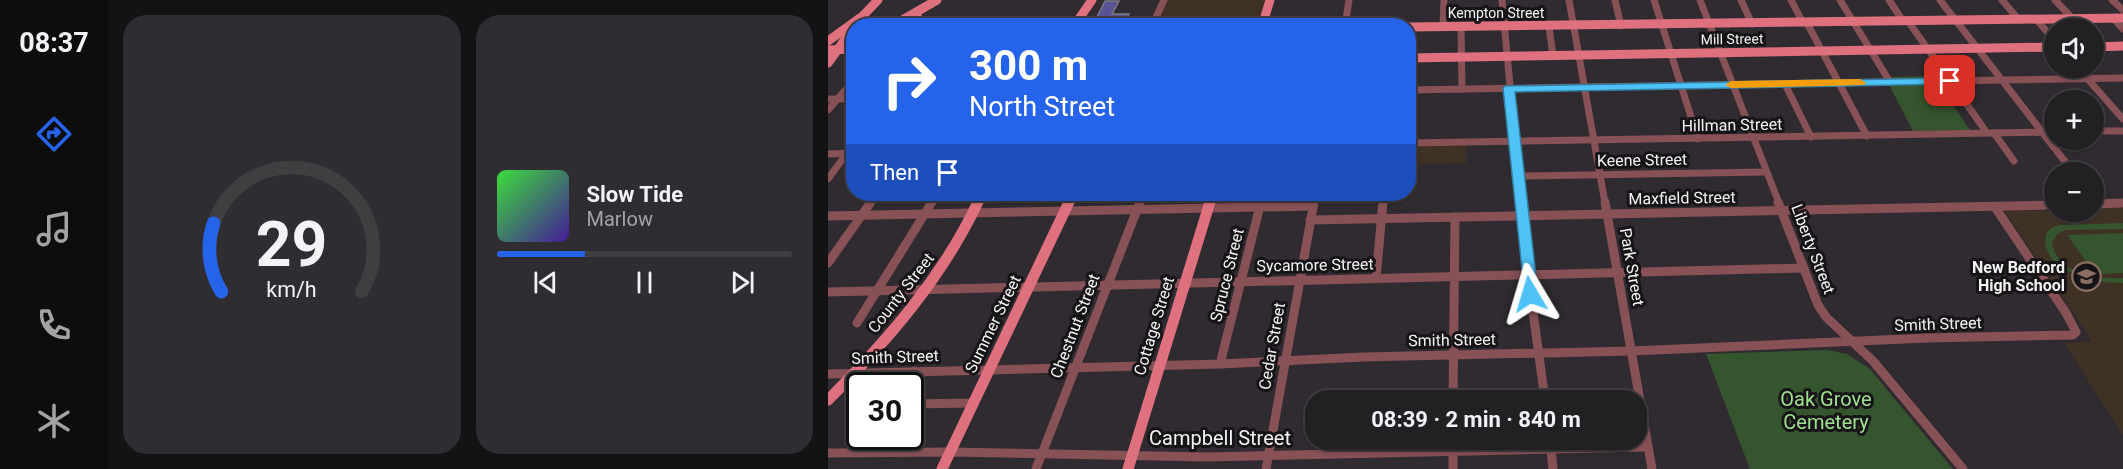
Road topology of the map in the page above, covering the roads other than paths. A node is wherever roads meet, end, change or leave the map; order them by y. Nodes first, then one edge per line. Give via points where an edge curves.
1 (878, 0) edge
2 (937, 0) edge
3 (1092, 0) edge
4 (1164, 0) edge
5 (1269, 0) edge
6 (1349, 0) edge
7 (1444, 0) edge
8 (1502, 0) edge
9 (1569, 0) edge
10 (1615, 0) edge
11 (1654, 0) edge
12 (1700, 0) edge
13 (1741, 0) edge
14 (1791, 0) edge
15 (1840, 0) edge
16 (1888, 0) edge
17 (1940, 0) edge
18 (2002, 0) edge
19 (2055, 0) edge
20 (2112, 0) edge
21 (2123, 10) edge
22 (915, 14) junction
23 (861, 18) edge
24 (907, 18) edge
25 (918, 18) edge
26 (1080, 18) edge
27 (1156, 18) edge
28 (1264, 18) edge
29 (1346, 18) edge
30 (2072, 18) edge
31 (2104, 18) edge
32 (2113, 18) junction
33 (2123, 18) edge
34 (2036, 19) junction
35 (2044, 19) edge
36 (2019, 20) junction
37 (1905, 21) junction
38 (1956, 21) junction
39 (1854, 22) junction
40 (1805, 23) junction
41 (1709, 24) junction
42 (1752, 24) junction
43 (1662, 25) junction
44 (1621, 26) junction
45 (1416, 27) edge
46 (1443, 27) junction
47 (1461, 27) junction
48 (1504, 27) junction
49 (1549, 27) junction
50 (1574, 27) junction
51 (2044, 28) edge
52 (2123, 28) edge
53 (846, 30) edge
54 (828, 43) edge
55 (2123, 46) edge
56 (2044, 47) edge
57 (2104, 47) edge
58 (845, 48) edge
59 (1977, 49) junction
60 (1871, 50) junction
61 (1928, 50) junction
62 (1822, 51) junction
63 (1720, 53) junction
64 (1671, 54) junction
65 (1580, 55) junction
66 (1506, 56) junction
67 (1553, 56) junction
68 (1462, 57) junction
69 (1416, 58) edge
70 (828, 63) edge
71 (2123, 78) edge
72 (2088, 79) junction
73 (2002, 80) junction
74 (1950, 81) junction
75 (1890, 82) junction
76 (1839, 83) junction
77 (1785, 84) junction
78 (1732, 85) junction
79 (1681, 86) junction
80 (1585, 87) junction
81 (1509, 88) junction
82 (846, 89) edge
83 (1462, 89) junction
84 (1416, 90) edge
85 (828, 99) edge
86 (837, 99) junction
87 (846, 99) edge
88 (828, 110) edge
89 (2123, 119) edge
90 (2104, 131) edge
91 (2123, 131) edge
92 (2042, 132) junction
93 (1991, 133) junction
94 (1867, 136) junction
95 (1811, 137) junction
96 (1755, 138) junction
97 (1698, 139) junction
98 (1595, 140) junction
99 (1514, 141) junction
100 (1416, 143) edge
101 (846, 153) edge
102 (828, 154) edge
103 (846, 158) edge
104 (2014, 161) dead end
105 (2065, 162) edge
106 (1766, 172) junction
107 (1601, 175) junction
108 (1519, 176) junction
109 (828, 179) edge
110 (871, 201) edge
111 (932, 201) edge
112 (978, 201) edge
113 (1070, 201) edge
114 (1140, 201) edge
115 (1210, 201) edge
116 (1261, 201) edge
117 (1314, 201) edge
118 (1383, 201) edge
119 (2104, 203) edge
120 (2123, 203) edge
121 (2044, 205) edge
122 (1313, 206) junction
123 (1259, 207) junction
124 (1995, 207) junction
125 (1208, 208) junction
126 (1137, 209) junction
127 (1782, 210) junction
128 (1065, 211) junction
129 (973, 212) junction
130 (924, 214) junction
131 (1607, 214) junction
132 (861, 215) junction
133 (1521, 215) junction
134 (828, 216) edge
135 (1382, 218) junction
136 (1455, 218) junction
137 (1310, 220) junction
138 (828, 263) edge
139 (1804, 268) junction
140 (1618, 272) junction
141 (1528, 274) junction
142 (1455, 277) junction
143 (1376, 278) junction
144 (1300, 281) junction
145 (1240, 282) junction
146 (1108, 284) junction
147 (1184, 284) junction
148 (1029, 288) junction
149 (927, 290) junction
150 (877, 291) junction
151 (828, 292) edge
152 (857, 324) dead end
153 (1855, 342) junction
154 (1632, 351) junction
155 (1538, 353) junction
156 (1453, 355) junction
157 (1285, 361) junction
158 (1160, 364) junction
159 (1220, 364) junction
160 (1076, 366) junction
161 (990, 369) junction
162 (915, 371) joint
163 (856, 372) edge
164 (885, 372) edge
165 (846, 373) edge
166 (828, 374) edge
167 (846, 382) edge
168 (1453, 390) edge
169 (1544, 390) edge
170 (828, 400) edge
171 (973, 403) junction
172 (924, 404) edge
173 (1648, 447) joint
174 (1486, 450) edge
175 (1551, 450) edge
176 (950, 452) junction
177 (828, 453) edge
178 (1453, 453) junction
179 (1042, 454) junction
180 (1132, 455) junction
181 (1268, 457) junction
182 (942, 469) edge
183 (1036, 469) edge
184 (1128, 469) edge
185 (1266, 469) edge
186 (1453, 469) edge
187 (1553, 469) edge
188 (1652, 469) edge
189 (1964, 469) edge

1 - 23 main road
2 - 22 main road
3 - 26 main road
4 - 27 street
5 - 28 main road
6 - 29 street
7 - 46 street
8 - 48 street
9 - 50 street, Park Street
10 - 44 street
11 - 43 street
12 - 41 street, Liberty Street
13 - 42 street
14 - 40 street
15 - 39 street
16 - 37 street
17 - 38 street
18 - 36 street
19 - 30 street
20 - 21 street
22 - 24 main road
22 - 25 main road
31 - 32 main road, Kempton Street
32 - 33 main road, Kempton Street
32 - 52 street
34 - 35 main road, Kempton Street
34 - 36 main road, Kempton Street
34 - 51 street
36 - 38 main road, Kempton Street
37 - 38 main road, Kempton Street
37 - 39 main road, Kempton Street
37 - 61 street
38 - 59 street
39 - 40 main road, Kempton Street
39 - 60 street
40 - 42 main road, Kempton Street
40 - 62 street
41 - 42 main road, Kempton Street
41 - 43 main road, Kempton Street
41 - 63 street, Liberty Street
43 - 44 main road, Kempton Street
43 - 64 street
44 - 50 main road, Kempton Street
45 - 46 main road, Kempton Street
46 - 47 main road, Kempton Street
47 - 48 main road, Kempton Street
47 - 68 street
48 - 49 main road, Kempton Street
48 - 66 street
49 - 50 main road, Kempton Street
49 - 67 street
50 - 65 street, Park Street
53 - 54 main road
54 - 58 main road
55 - 57 main road
56 - 59 main road, Mill Street
58 - 70 main road
59 - 61 main road, Mill Street
59 - 73 street
60 - 61 main road, Mill Street
60 - 62 main road, Mill Street
60 - 75 street
61 - 74 street
62 - 63 main road, Mill Street
62 - 76 street
63 - 64 main road, Mill Street
63 - 78 street, Liberty Street
64 - 65 main road, Mill Street
64 - 79 street
65 - 67 main road, Mill Street
65 - 80 street, Park Street
66 - 67 main road, Mill Street
66 - 68 main road, Mill Street
66 - 81 street
68 - 69 main road, Mill Street
68 - 83 street
71 - 72 street
72 - 73 street
72 - 89 street
73 - 74 street
73 - 92 street
74 - 75 street
74 - 93 street
75 - 76 street
76 - 77 street
76 - 94 street
77 - 78 street
77 - 95 street
78 - 79 street
78 - 96 street, Liberty Street
79 - 80 street
79 - 97 street
80 - 81 street
80 - 98 street, Park Street
81 - 83 street
81 - 99 street
82 - 86 street
83 - 84 street
85 - 86 street
86 - 87 street
86 - 88 street
90 - 91 street
92 - 93 street, Hillman Street
92 - 105 street
93 - 94 street, Hillman Street
93 - 104 street
94 - 95 street, Hillman Street
95 - 96 street, Hillman Street
96 - 97 street, Hillman Street
96 - 106 street, Liberty Street
97 - 98 street, Hillman Street
98 - 99 street, Hillman Street
98 - 107 street, Park Street
99 - 100 street, Hillman Street
99 - 108 street
101 - 102 street
103 - 109 street
106 - 107 street, Keene Street
106 - 127 street, Liberty Street
107 - 108 street, Keene Street
107 - 131 street, Park Street
108 - 133 street
110 - 132 street
111 - 130 street
112 - 129 main road, County Street
113 - 128 main road, Summer Street
114 - 126 street, Chestnut Street
115 - 125 main road, Cottage Street
116 - 123 street, Spruce Street
117 - 122 street, Cedar Street
118 - 135 street
119 - 120 street
121 - 124 street, Maxfield Street
122 - 123 street
122 - 137 street, Cedar Street
123 - 125 street
123 - 145 street, Spruce Street
124 - 127 street, Maxfield Street
124 - 153 street, Smith Street via 2066,313 2076,332 2073,335
125 - 126 street
125 - 147 main road, Cottage Street
126 - 128 street
126 - 146 street, Chestnut Street
127 - 131 street, Maxfield Street
127 - 139 street, Liberty Street
128 - 129 street
128 - 148 main road, Summer Street
129 - 130 street
129 - 149 main road, County Street
130 - 132 street
130 - 150 street
131 - 133 street, Maxfield Street
131 - 140 street, Park Street
132 - 134 street
132 - 138 street
133 - 136 street, Maxfield Street
133 - 141 street
135 - 136 street, Maxfield Street
135 - 137 street, Maxfield Street
135 - 143 street
136 - 142 street
137 - 144 street, Cedar Street
139 - 140 street, Sycamore Street
139 - 153 street, Liberty Street via 1823,313
140 - 141 street, Sycamore Street
140 - 154 street, Park Street
141 - 142 street, Sycamore Street
141 - 155 street
142 - 143 street, Sycamore Street
142 - 156 street
143 - 144 street, Sycamore Street
144 - 145 street, Sycamore Street
144 - 157 street, Cedar Street
145 - 147 street, Sycamore Street
145 - 159 street, Spruce Street
146 - 147 street, Sycamore Street
146 - 148 street, Sycamore Street
146 - 160 street, Chestnut Street
147 - 158 main road, Cottage Street
148 - 149 street, Sycamore Street
148 - 161 main road, Summer Street
149 - 150 street, Sycamore Street
149 - 163 main road, County Street
150 - 151 street, Sycamore Street
150 - 152 street
153 - 154 street, Smith Street
153 - 189 street, Liberty Street
154 - 155 street, Smith Street
154 - 173 street, Park Street
155 - 156 street, Smith Street
155 - 169 street
156 - 157 street, Smith Street
156 - 168 street
157 - 159 street, Smith Street
157 - 181 street, Cedar Street
158 - 159 street, Smith Street
158 - 160 street, Smith Street
158 - 180 main road, Cottage Street
160 - 161 street, Smith Street
160 - 179 street, Chestnut Street
161 - 162 street, Smith Street
161 - 171 main road, Summer Street
162 - 164 street, Smith Street
165 - 166 street, Smith Street
167 - 170 main road, County Street
171 - 172 street
171 - 176 main road, Summer Street
173 - 188 street, Park Street
174 - 178 street, Campbell Street
175 - 187 street
176 - 177 street, Campbell Street
176 - 179 street, Campbell Street
176 - 182 main road, Summer Street
178 - 181 street, Campbell Street
178 - 186 street
179 - 180 street, Campbell Street
179 - 183 street, Chestnut Street
180 - 181 street, Campbell Street
180 - 184 main road, Cottage Street
181 - 185 street, Cedar Street

